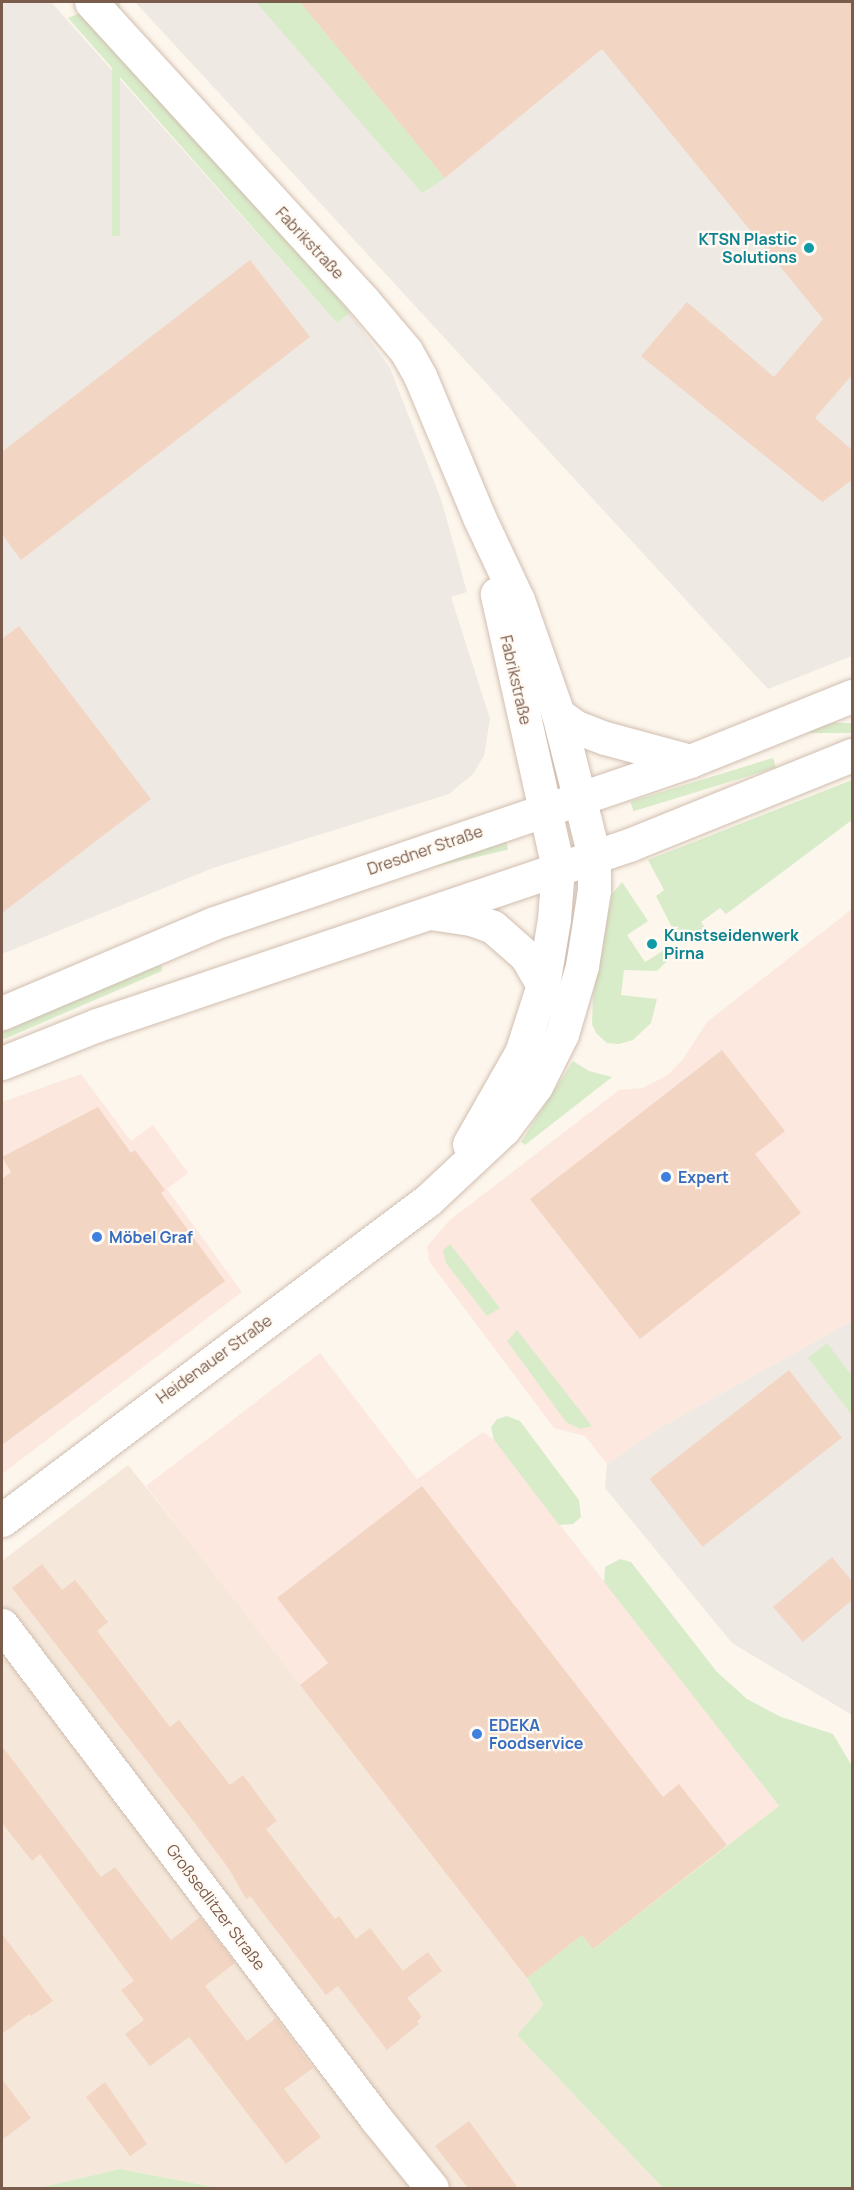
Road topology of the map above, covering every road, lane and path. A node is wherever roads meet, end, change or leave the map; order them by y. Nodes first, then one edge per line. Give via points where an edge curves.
1 (91, 2) edge
2 (479, 516) junction
3 (852, 696) edge
4 (558, 714) junction
5 (852, 755) edge
6 (690, 761) junction
7 (579, 798) junction
8 (544, 809) junction
9 (594, 856) junction
10 (558, 868) junction
11 (430, 913) junction
12 (543, 985) junction
13 (2, 1012) edge
14 (2, 1063) edge
15 (428, 1200) junction
16 (2, 1521) edge
17 (2, 1625) edge
18 (432, 2188) edge

1 - 2 street, Fabrikstraße via 406,351
2 - 4 street, Fabrikstraße via 518,600
2 - 8 street, Fabrikstraße
3 - 6 street, Dresdner Straße
4 - 6 street, Fabrikstraße via 576,727 605,738
4 - 7 street, Fabrikstraße
5 - 9 street
6 - 7 street, Dresdner Straße
7 - 8 street, Dresdner Straße
7 - 9 street, Fabrikstraße
8 - 10 street, Fabrikstraße
8 - 13 street, Dresdner Straße via 214,923
9 - 10 street
9 - 15 street, Heidenauer Straße via 594,890 582,966 562,1034 519,1112
10 - 11 street
10 - 12 street, Heidenauer Straße
11 - 12 street via 471,919 493,927 526,956
11 - 14 street via 97,1025
12 - 15 street, Heidenauer Straße via 521,1053 499,1096 478,1133
15 - 16 street, Heidenauer Straße
17 - 18 street, Großsedlitzer Straße via 376,2120

